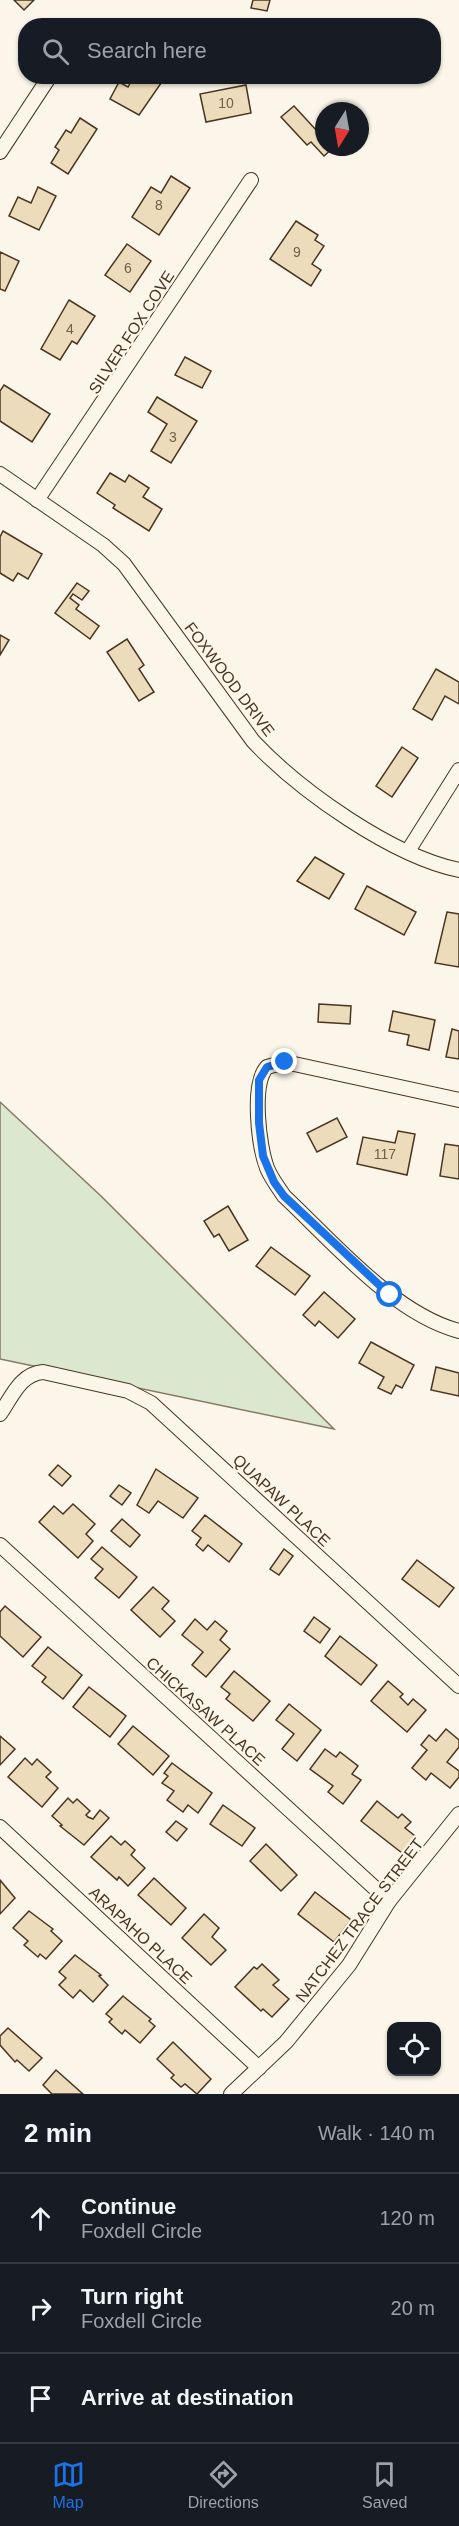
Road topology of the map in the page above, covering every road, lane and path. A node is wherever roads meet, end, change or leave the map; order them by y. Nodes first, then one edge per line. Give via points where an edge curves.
1 (45, 84) edge
2 (0, 152) edge
3 (251, 180) dead end
4 (0, 474) edge
5 (37, 500) junction
6 (459, 770) edge
7 (408, 851) junction
8 (459, 870) edge
9 (459, 1100) edge
10 (459, 1331) edge
11 (0, 1414) edge
12 (0, 1545) edge
13 (459, 1686) edge
14 (459, 1814) edge
15 (0, 1827) edge
16 (389, 1901) junction
17 (259, 2068) junction
18 (231, 2094) edge

1 - 2 street
3 - 5 street, SILVER FOX COVE
4 - 5 street, FOXWOOD DRIVE
5 - 7 street, FOXWOOD DRIVE via 124,564 253,741 274,762 372,834
6 - 7 street
7 - 8 street, FOXWOOD DRIVE via 427,862
9 - 10 street via 285,1062 267,1067 259,1080 263,1156 284,1196 390,1295 436,1324
11 - 13 street, QUAPAW PLACE via 27,1376 43,1372 128,1391 151,1403
12 - 16 street, CHICKASAW PLACE
14 - 16 street, NATCHEZ TRACE STREET
15 - 17 street, ARAPAHO PLACE
16 - 17 street, NATCHEZ TRACE STREET via 349,1965 286,2042
17 - 18 street, NATCHEZ TRACE STREET

